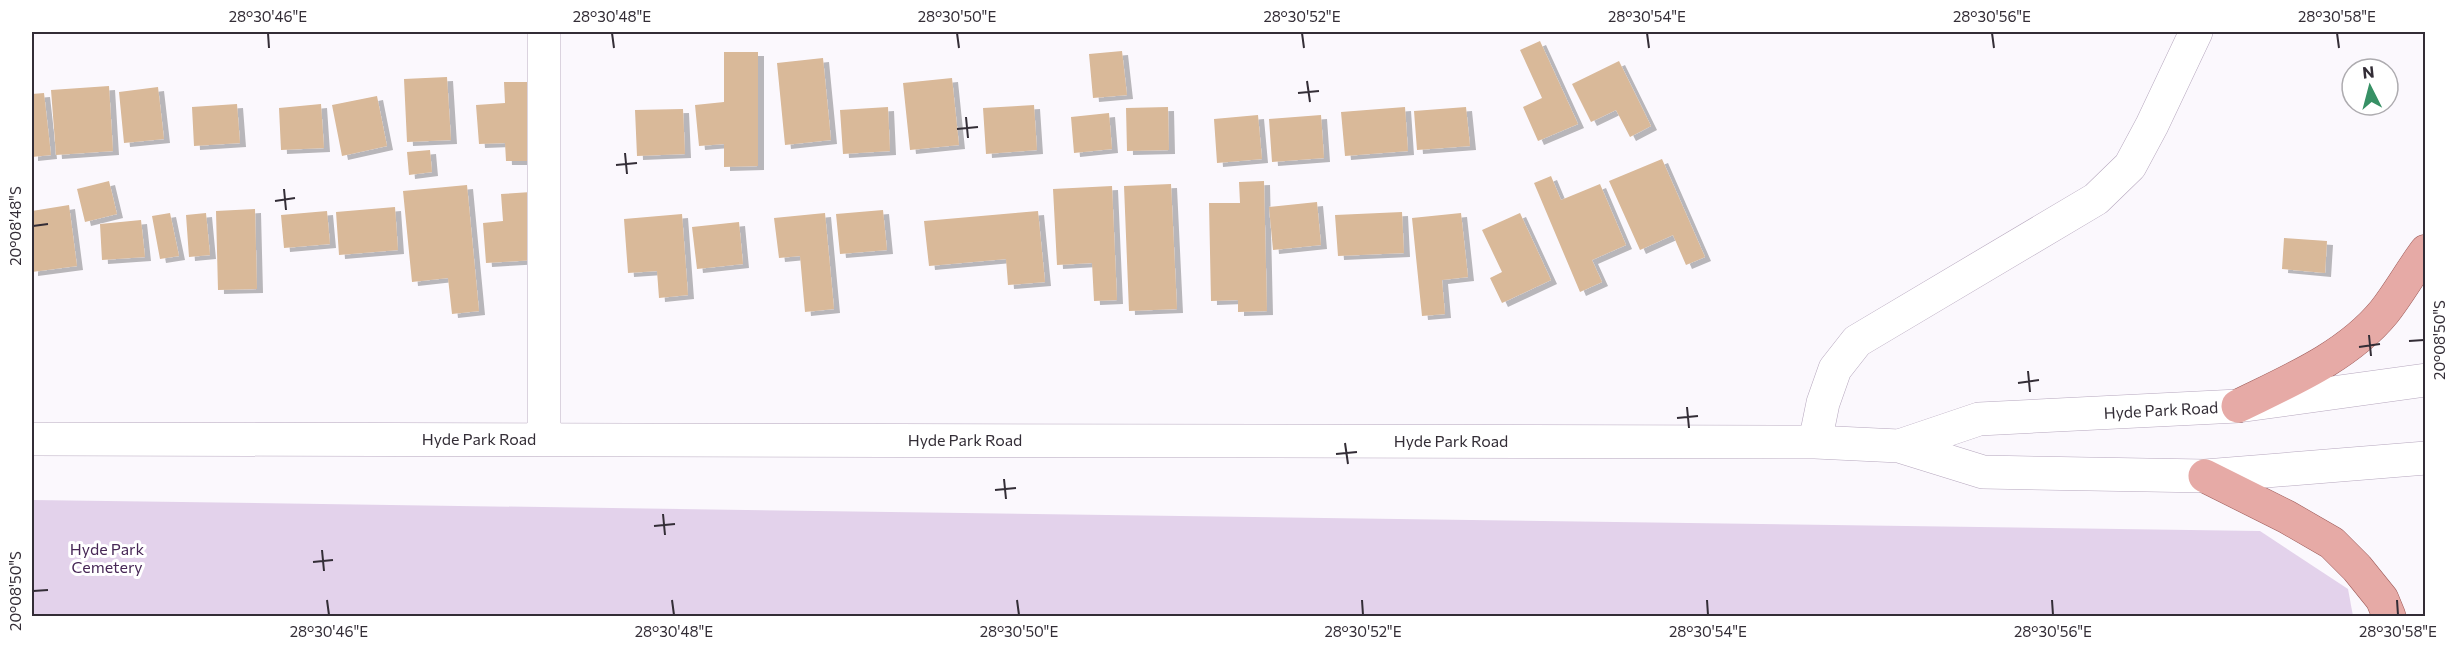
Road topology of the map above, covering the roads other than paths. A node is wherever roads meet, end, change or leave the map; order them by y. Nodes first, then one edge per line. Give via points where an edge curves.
1 (543, 32) edge
2 (2196, 32) edge
3 (2426, 251) edge
4 (2426, 380) edge
5 (2238, 406) junction
6 (32, 439) edge
7 (544, 439) junction
8 (1815, 442) junction
9 (1899, 446) junction
10 (2426, 458) edge
11 (2205, 476) junction
12 (2389, 616) edge

1 - 7 street
2 - 8 street via 2130,166 2096,199 1857,341 1835,369
3 - 5 main road via 2384,312 2349,345 2299,376
4 - 5 street, Hyde Park Road
5 - 9 street, Hyde Park Road via 1979,419
6 - 7 street, Hyde Park Road
7 - 8 street, Hyde Park Road
8 - 9 street, Hyde Park Road
9 - 11 street, Hyde Park Road via 1983,472
10 - 11 street, Hyde Park Road
11 - 12 main road via 2332,543 2382,599

